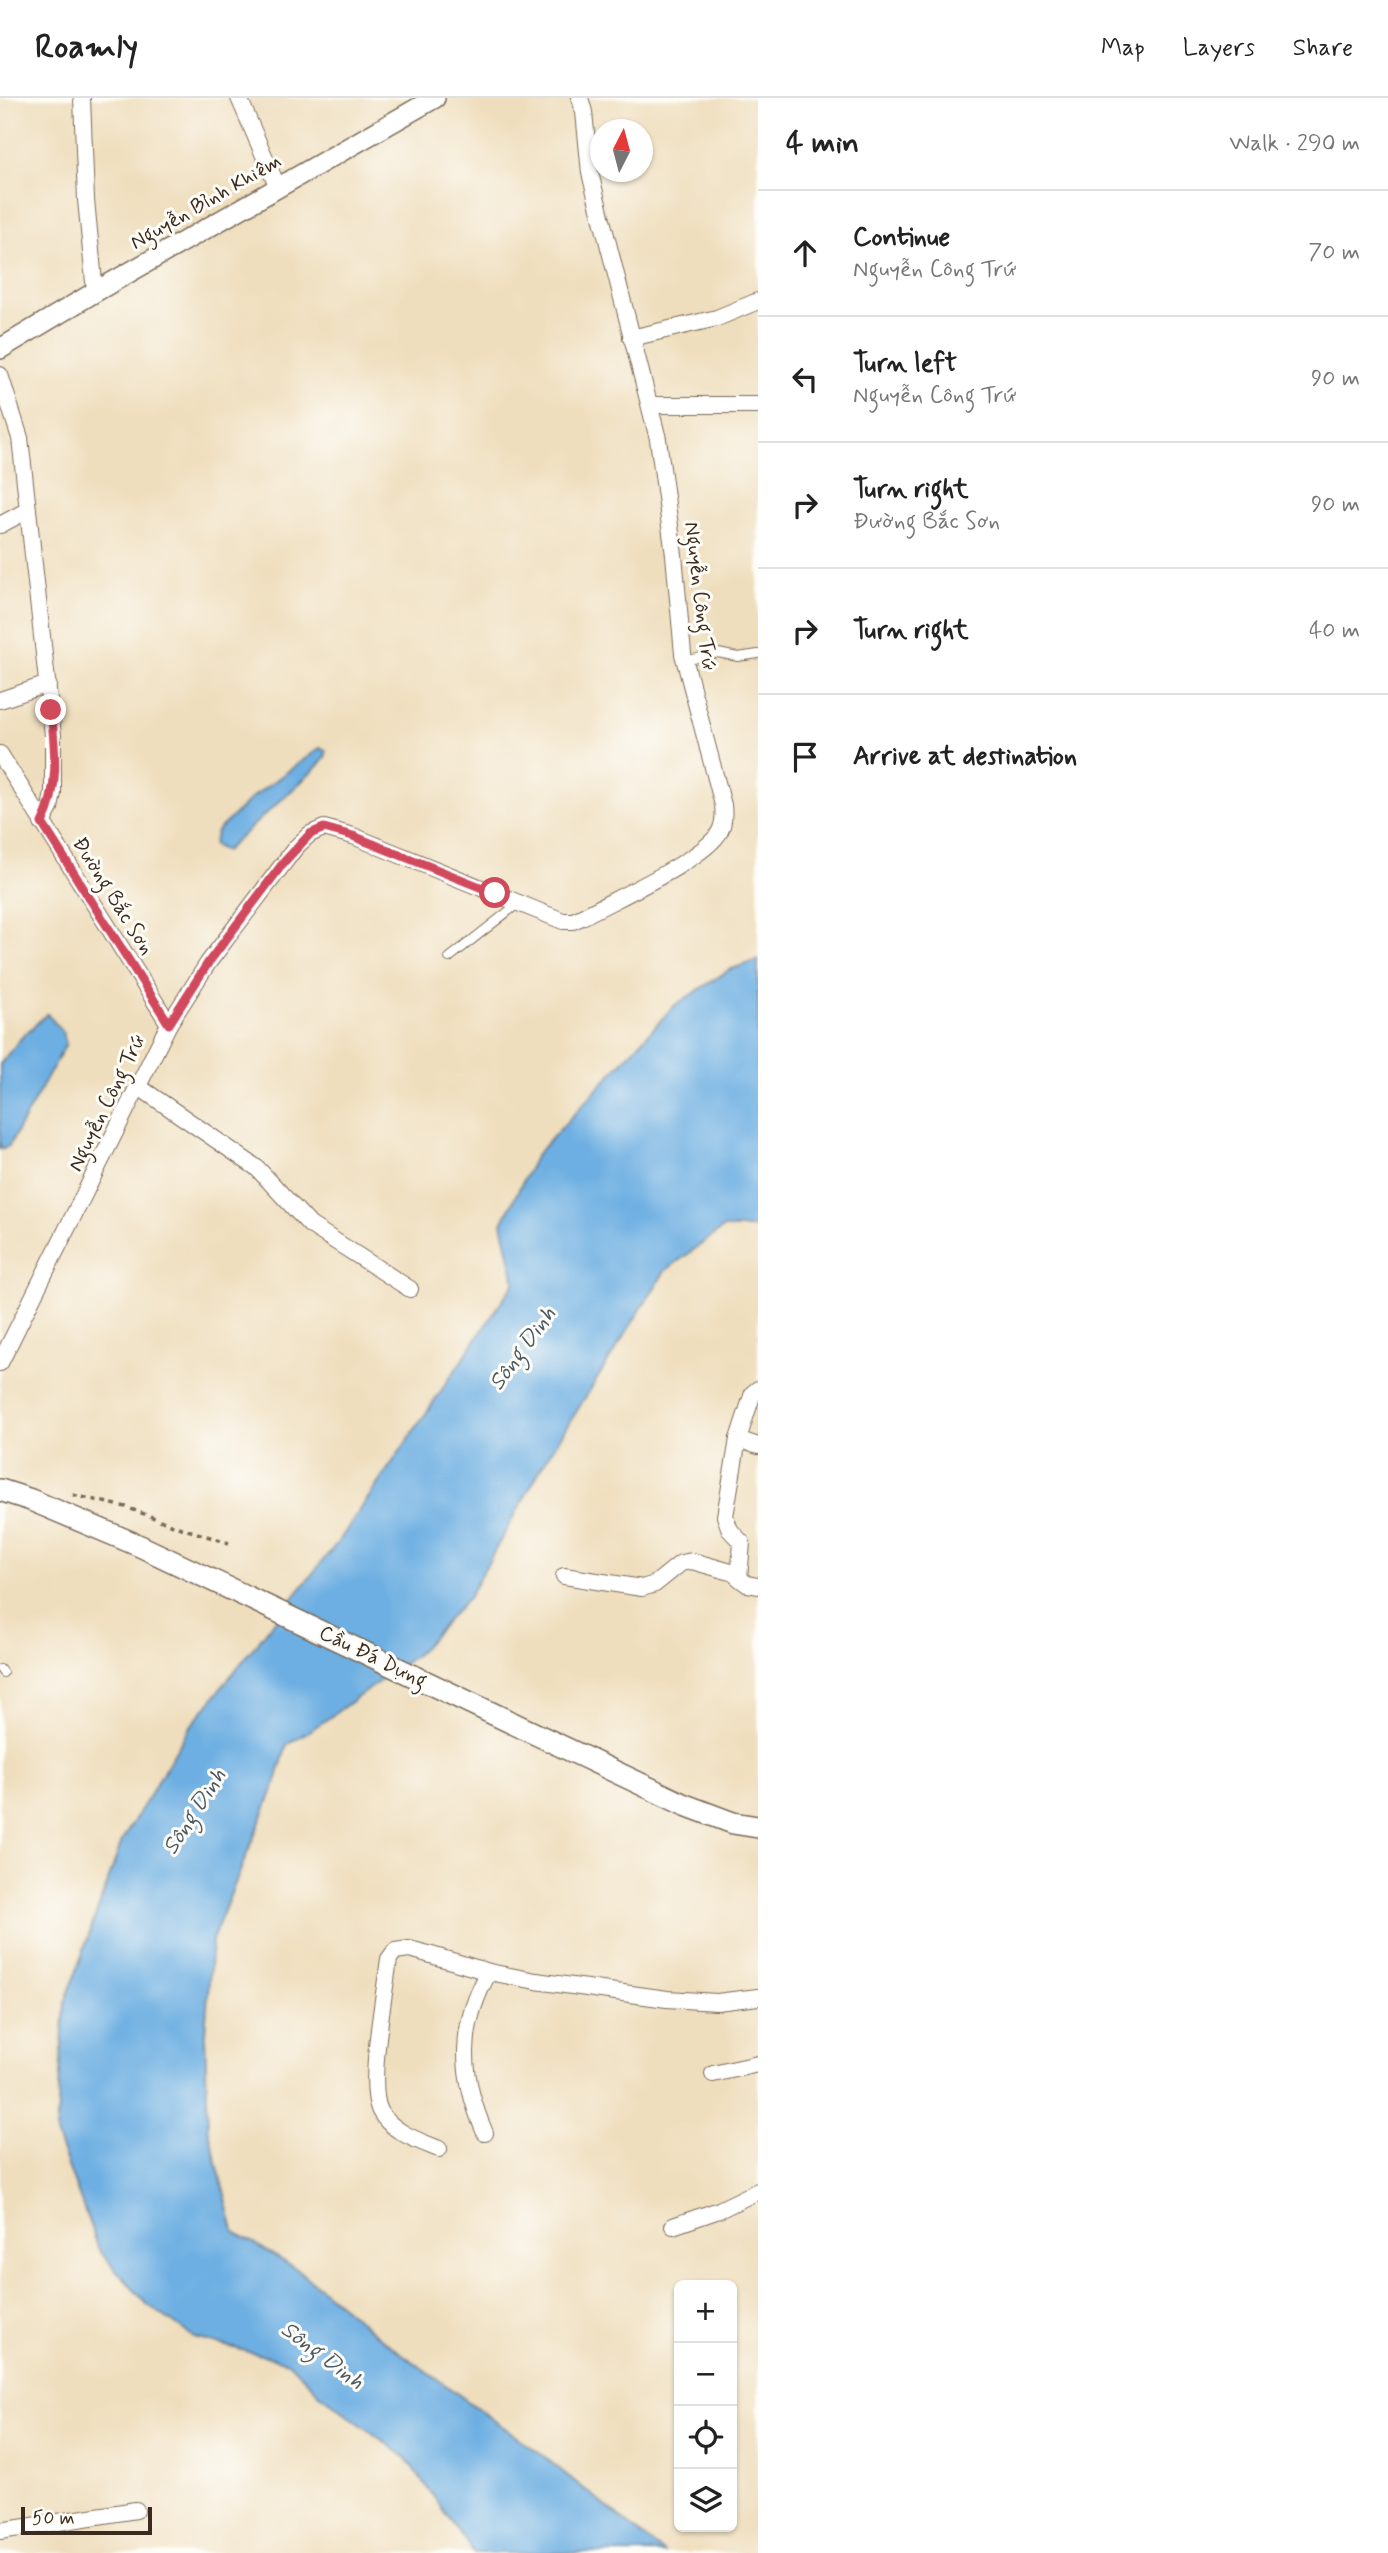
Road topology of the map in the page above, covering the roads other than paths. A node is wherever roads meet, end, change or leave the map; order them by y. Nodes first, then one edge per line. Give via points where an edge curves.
1 (82, 98) edge
2 (239, 98) edge
3 (435, 98) edge
4 (585, 100) edge
5 (278, 188) junction
6 (95, 292) junction
7 (758, 301) edge
8 (631, 338) junction
9 (0, 349) edge
10 (0, 374) edge
11 (650, 405) junction
12 (758, 405) edge
13 (28, 510) junction
14 (0, 525) edge
15 (758, 654) edge
16 (685, 661) junction
17 (48, 684) junction
18 (0, 700) edge
19 (0, 754) edge
20 (42, 823) junction
21 (519, 904) junction
22 (449, 958) dead end
23 (169, 1024) junction
24 (139, 1087) junction
25 (410, 1289) dead end
26 (0, 1363) edge
27 (758, 1389) edge
28 (738, 1439) junction
29 (758, 1446) edge
30 (0, 1490) edge
31 (738, 1574) junction
32 (564, 1576) dead end
33 (758, 1586) edge
34 (758, 1827) edge
35 (489, 1972) junction
36 (758, 1997) edge
37 (758, 2064) edge
38 (713, 2074) dead end
39 (485, 2133) dead end
40 (439, 2149) dead end
41 (758, 2191) edge
42 (673, 2225) dead end
43 (135, 2511) dead end
44 (0, 2531) edge

1 - 6 street
2 - 5 street
3 - 5 street, Nguyễn Bỉnh Khiêm
4 - 8 street, Nguyễn Công Trứ via 590,173
5 - 6 street, Nguyễn Bỉnh Khiêm
6 - 9 street, Nguyễn Bỉnh Khiêm
7 - 8 street via 717,318
8 - 11 street, Nguyễn Công Trứ
10 - 13 street via 20,438
11 - 12 street
11 - 16 street, Nguyễn Công Trứ via 662,459
13 - 14 street
13 - 17 street
15 - 16 lane via 718,653
16 - 21 street, Nguyễn Công Trứ via 723,805 723,823 715,838 675,867 573,920 555,919
17 - 18 street
17 - 20 street via 54,783
19 - 20 street, Đường Bắc Sơn
20 - 23 street, Đường Bắc Sơn
21 - 22 lane
21 - 23 street, Nguyễn Công Trứ via 353,836 317,830 284,862
23 - 24 street, Nguyễn Công Trứ
24 - 25 street via 257,1168 310,1225
24 - 26 street, Nguyễn Công Trứ
27 - 28 street
28 - 29 street
28 - 31 street via 725,1516 728,1527 742,1542
30 - 34 main road, Cầu Đá Dựng via 36,1494 605,1768 714,1817
31 - 32 street via 692,1561 642,1588
31 - 33 street via 742,1581
35 - 36 street via 667,1999 717,2002
35 - 39 street via 472,2004 467,2029 467,2074
35 - 40 street via 409,1949 395,1951 389,1959 375,2079 380,2112 396,2129
37 - 38 street
41 - 42 street
43 - 44 street

